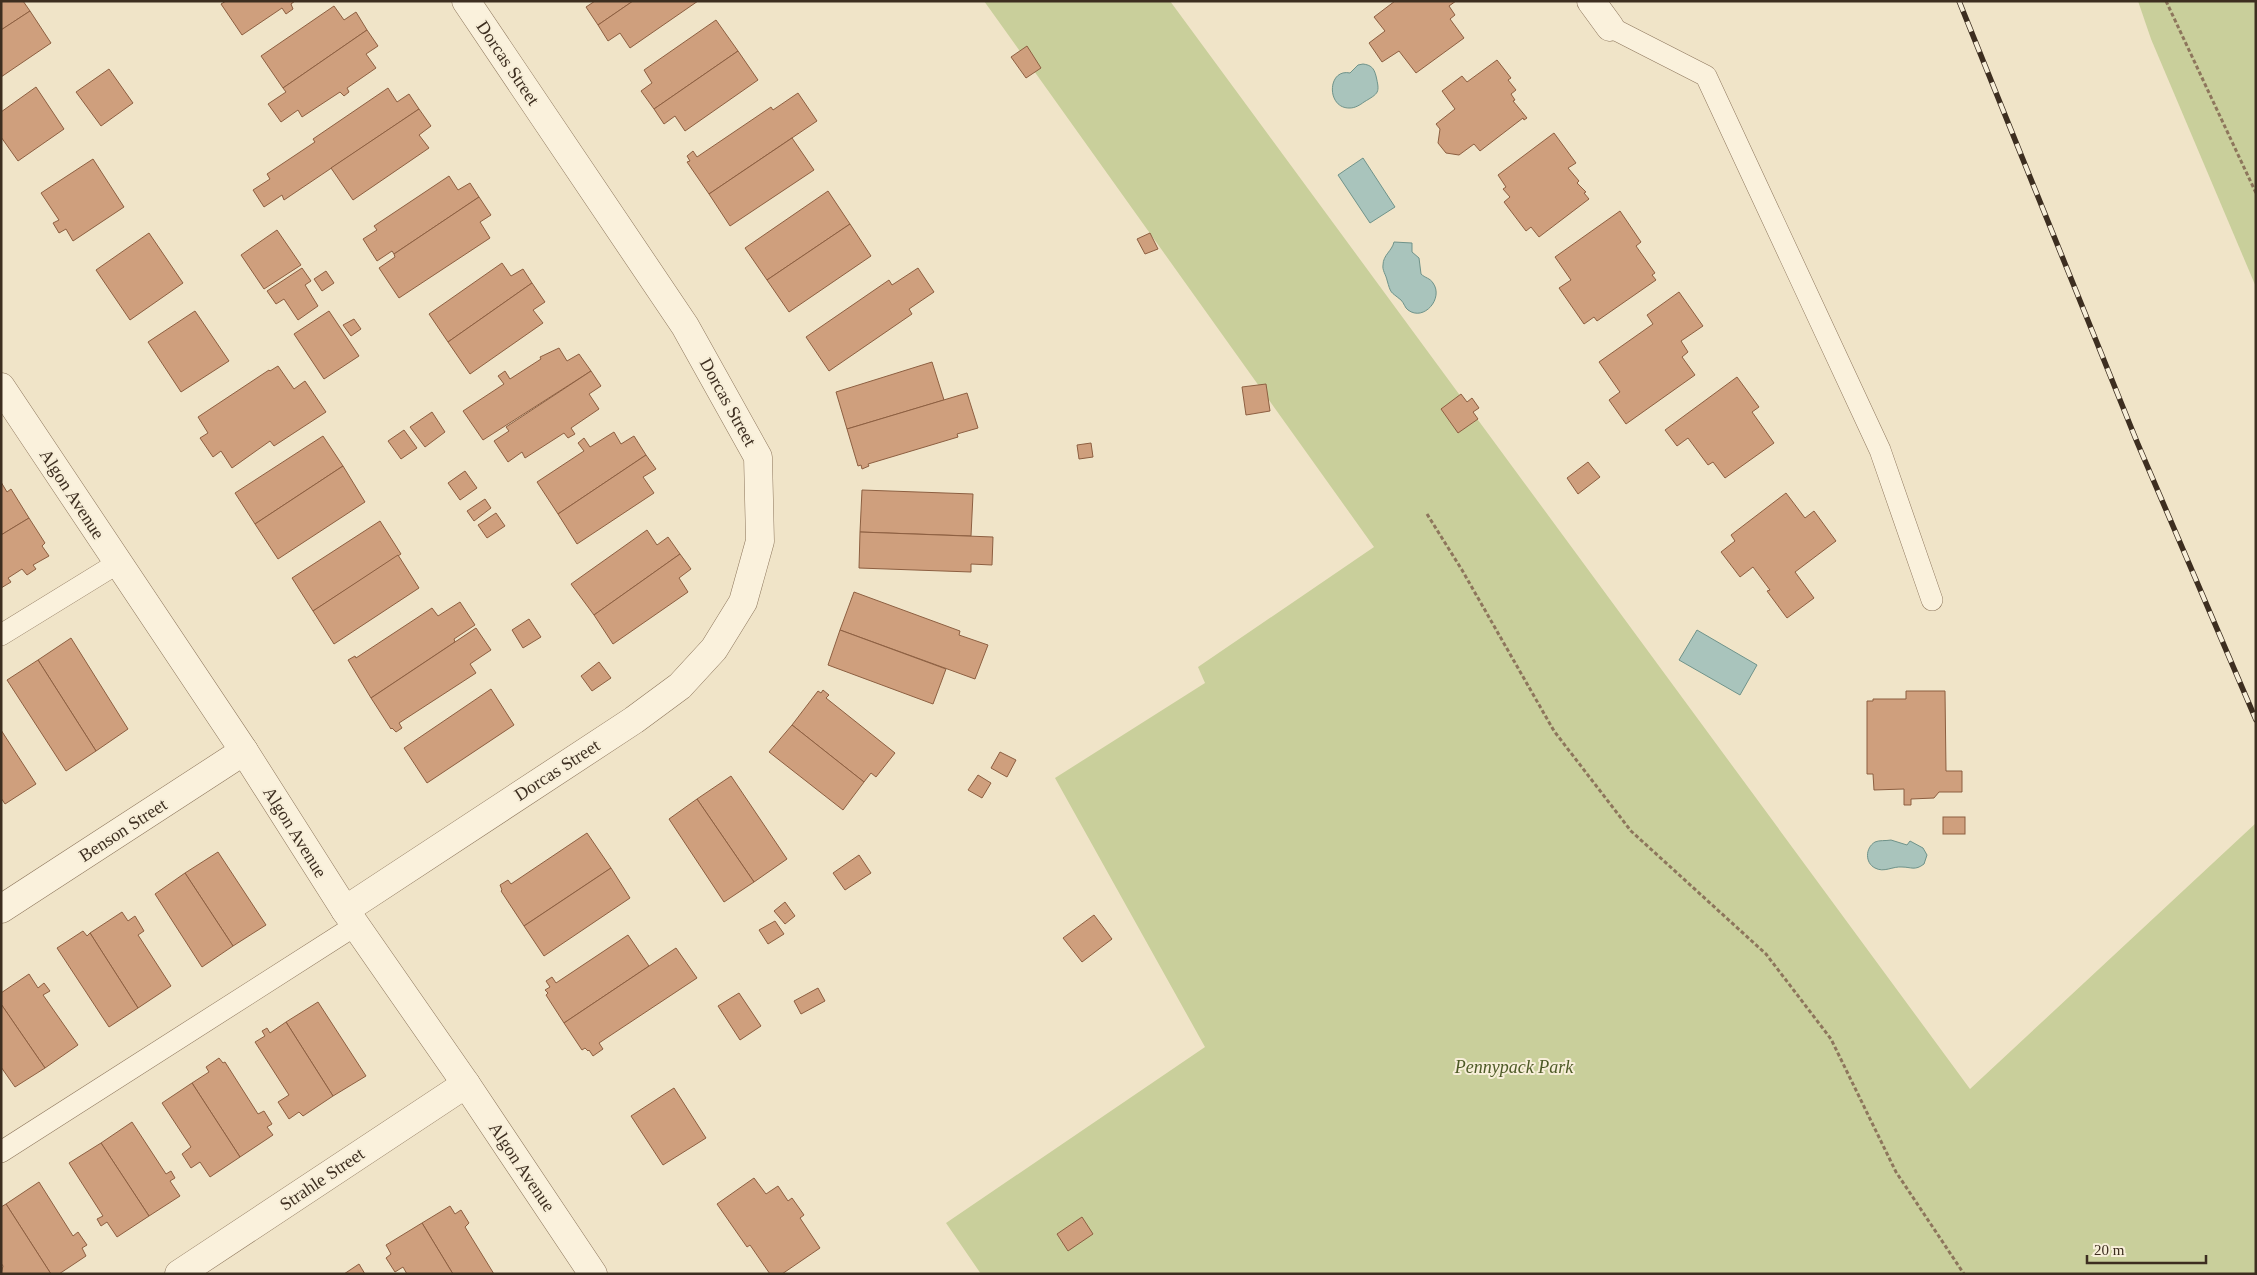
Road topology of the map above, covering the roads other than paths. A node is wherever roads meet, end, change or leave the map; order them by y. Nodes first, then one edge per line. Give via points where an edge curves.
1 (466, 1) edge
2 (1591, 1) edge
3 (1610, 27) joint
4 (1, 387) edge
5 (118, 563) junction
6 (1932, 600) dead end
7 (1, 635) edge
8 (244, 752) junction
9 (1, 908) edge
10 (350, 918) junction
11 (466, 1084) junction
12 (1, 1152) edge
13 (178, 1274) edge
14 (593, 1274) edge

1 - 10 street, Dorcas Street via 685,326 758,457 760,541 743,602 714,649 680,686
2 - 3 street
3 - 6 lane via 1706,76 1880,450
4 - 5 street, Algon Avenue
5 - 7 lane
5 - 8 street, Algon Avenue
8 - 9 street, Benson Street
8 - 10 street, Algon Avenue
10 - 11 street, Algon Avenue
10 - 12 lane
11 - 13 street, Strahle Street
11 - 14 street, Algon Avenue

